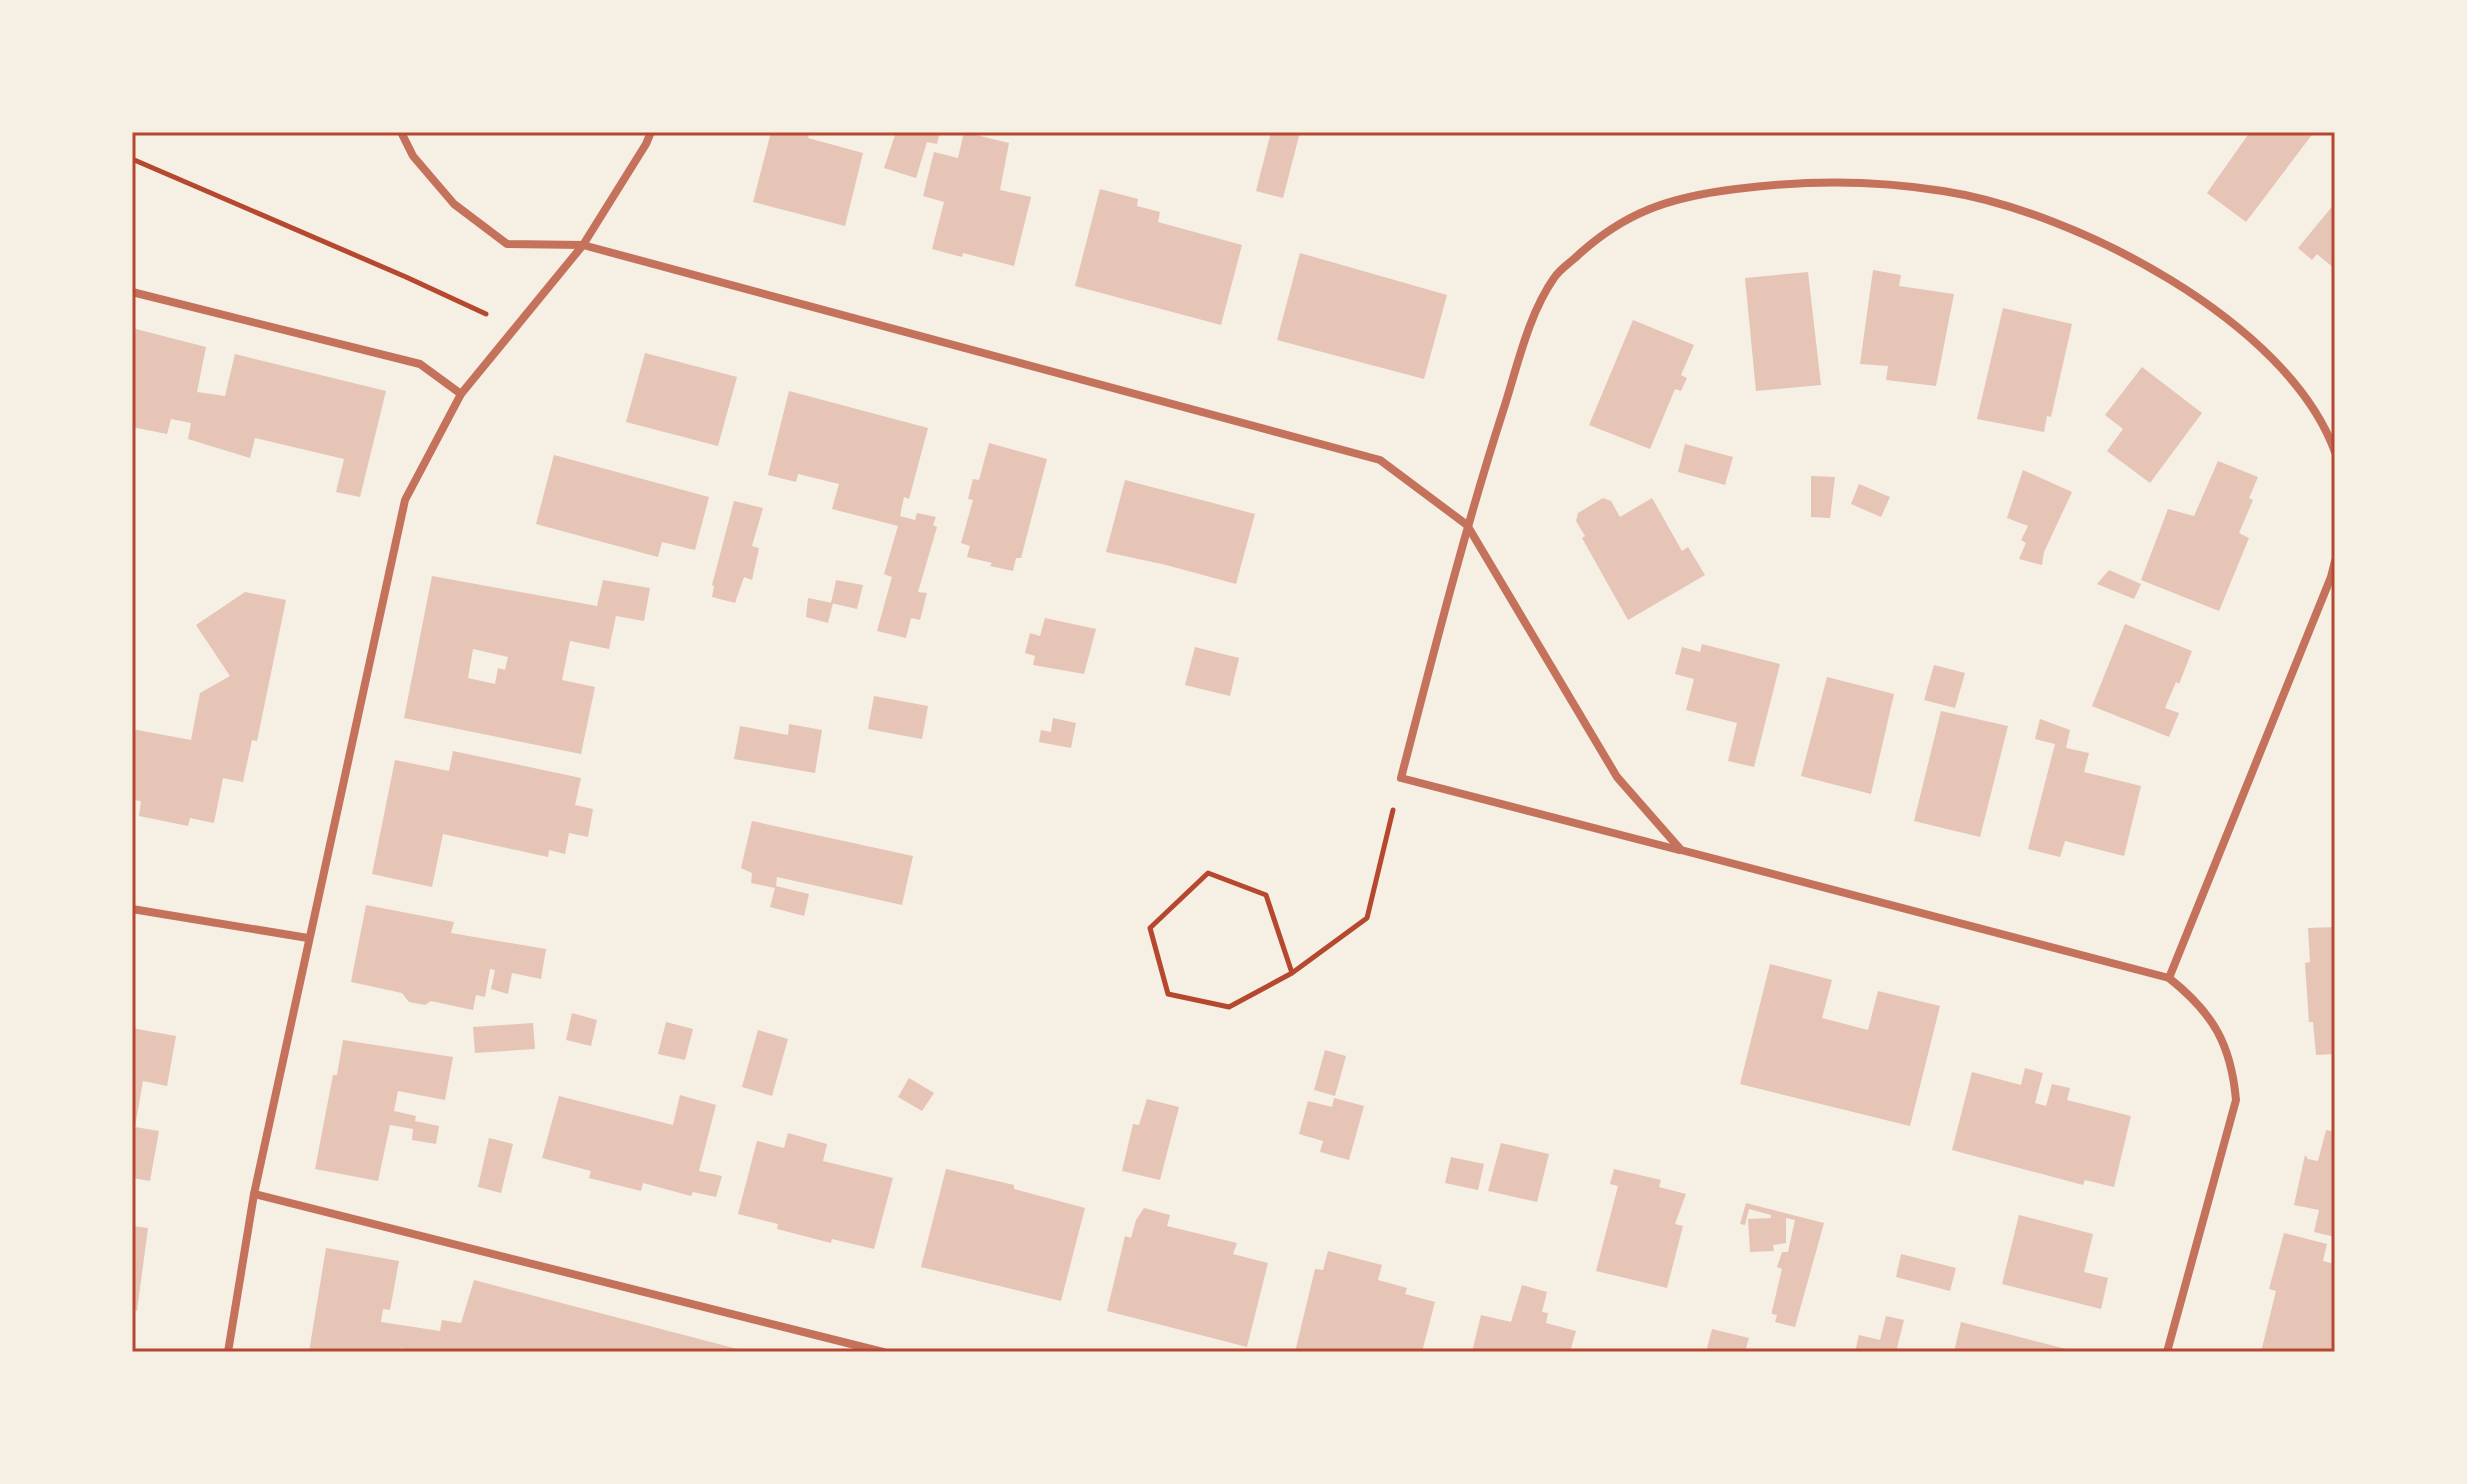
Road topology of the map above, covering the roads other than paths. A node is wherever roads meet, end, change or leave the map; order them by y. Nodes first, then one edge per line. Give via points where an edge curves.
1 (401, 132) edge
2 (651, 132) edge
3 (583, 245) junction
4 (132, 292) edge
5 (461, 394) junction
6 (2335, 452) edge
7 (1467, 525) junction
8 (2335, 561) edge
9 (1681, 850) junction
10 (132, 909) edge
11 (308, 938) junction
12 (2169, 978) junction
13 (254, 1194) junction
14 (228, 1352) edge
15 (883, 1352) edge
16 (2167, 1352) edge

1 - 3 street via 413,156 454,204 507,244
2 - 3 street
3 - 5 street
3 - 7 street via 1380,460
4 - 5 street via 420,364
5 - 11 street via 405,500
6 - 7 street via 2308,399 2260,344 2210,304 2124,254 2004,204 1946,191 1877,183 1787,182 1652,206 1598,236 1555,276 1527,333
7 - 9 street via 1617,777
7 - 9 street via 1401,778
8 - 12 street
9 - 12 street
10 - 11 street
11 - 13 street
12 - 16 street via 2217,1028 2227,1048 2236,1100
13 - 14 street
13 - 15 street

